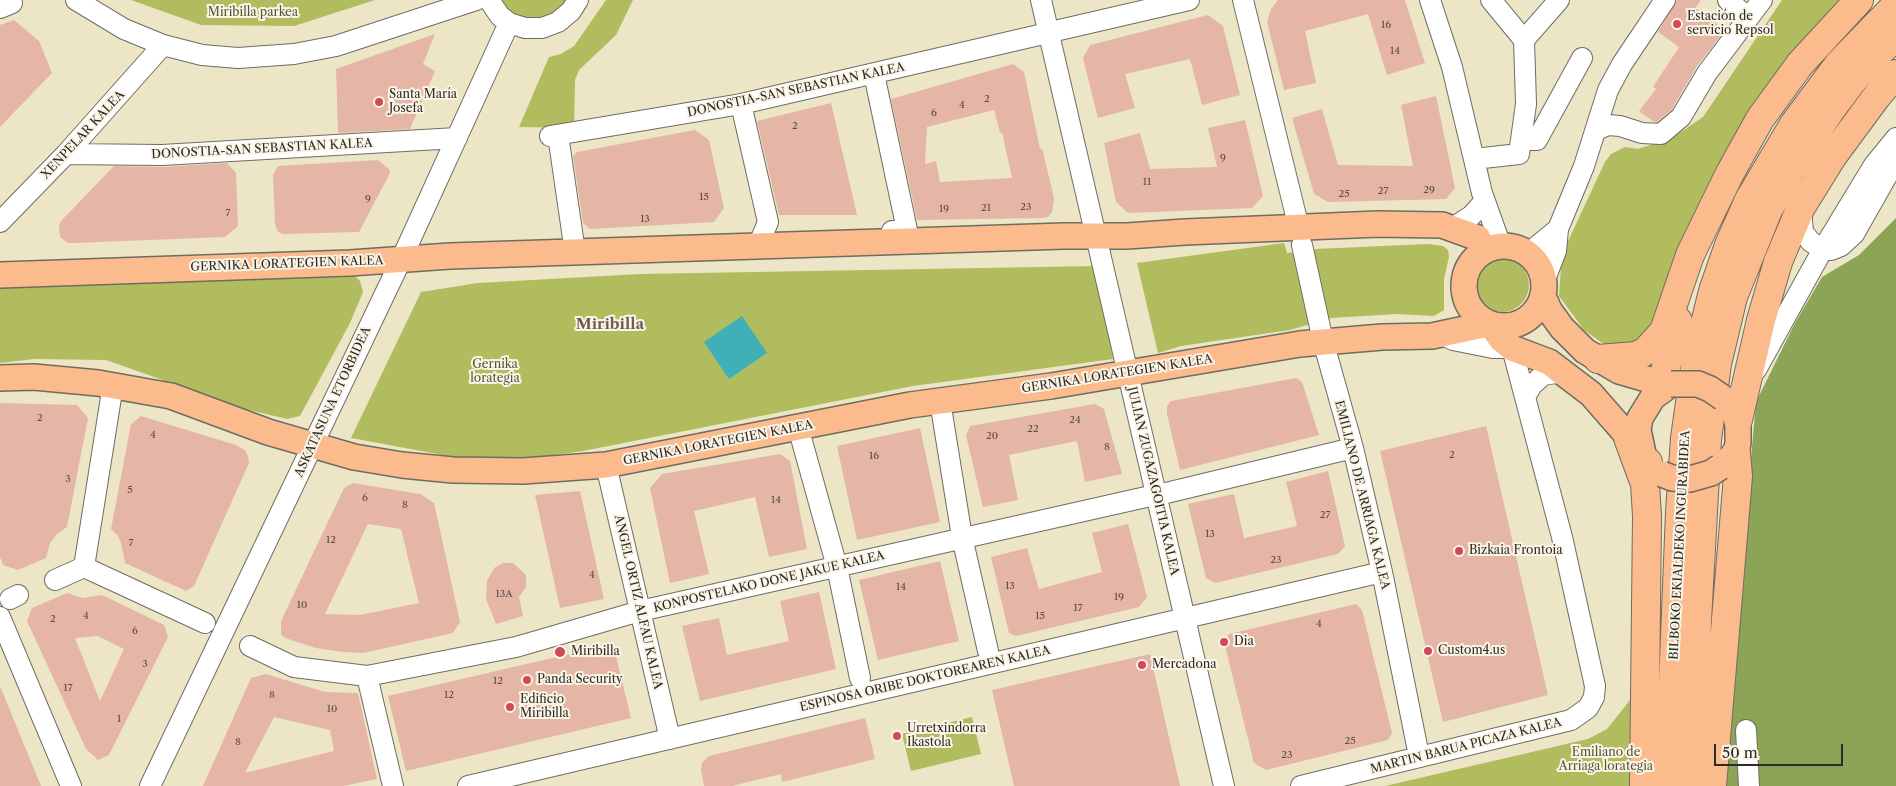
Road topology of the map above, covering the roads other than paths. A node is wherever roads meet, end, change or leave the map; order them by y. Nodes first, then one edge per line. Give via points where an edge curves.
1 (76, 0) edge
2 (476, 0) edge
3 (489, 0) edge
4 (578, 0) edge
5 (1041, 0) edge
6 (1189, 0) edge
7 (1243, 0) edge
8 (1430, 0) edge
9 (1491, 0) edge
10 (1559, 0) edge
11 (1665, 0) edge
12 (1728, 0) edge
13 (1762, 0) edge
14 (1859, 0) edge
15 (1896, 5) edge
16 (1748, 18) junction
17 (510, 22) junction
18 (1896, 35) edge
19 (1524, 40) junction
20 (163, 45) junction
21 (1582, 58) dead end
22 (874, 74) junction
23 (1896, 74) edge
24 (741, 104) junction
25 (1596, 130) junction
26 (457, 138) junction
27 (1896, 138) edge
28 (1521, 140) junction
29 (66, 154) junction
30 (1474, 159) junction
31 (1896, 160) edge
32 (1482, 199) junction
33 (1801, 207) junction
34 (1297, 220) dead end
35 (0, 222) edge
36 (1704, 228) junction
37 (1451, 229) junction
38 (1558, 229) junction
39 (1097, 236) junction
40 (893, 242) junction
41 (1302, 245) dead end
42 (1487, 245) junction
43 (758, 246) junction
44 (1823, 249) junction
45 (575, 252) junction
46 (1531, 256) junction
47 (401, 260) junction
48 (0, 275) edge
49 (1544, 289) junction
50 (1490, 325) junction
51 (1441, 334) junction
52 (1323, 341) junction
53 (1512, 348) junction
54 (1598, 359) junction
55 (1129, 373) junction
56 (1569, 376) junction
57 (0, 378) edge
58 (113, 385) junction
59 (1665, 386) junction
60 (1735, 394) junction
61 (1525, 397) junction
62 (940, 401) junction
63 (1738, 420) joint
64 (798, 427) junction
65 (312, 446) junction
66 (1353, 448) junction
67 (1728, 460) junction
68 (1645, 462) junction
69 (606, 465) junction
70 (962, 537) junction
71 (84, 567) junction
72 (837, 567) junction
73 (1382, 572) junction
74 (55, 580) dead end
75 (640, 611) junction
76 (0, 617) edge
77 (1184, 618) junction
78 (205, 623) dead end
79 (5, 637) edge
80 (250, 646) dead end
81 (988, 651) dead end
82 (367, 676) junction
83 (860, 678) dead end
84 (1746, 730) dead end
85 (670, 739) junction
86 (1418, 746) dead end
87 (150, 784) edge
88 (71, 786) edge
89 (393, 786) edge
90 (468, 786) edge
91 (1224, 786) edge
92 (1301, 786) edge
93 (1644, 786) edge
94 (1669, 786) edge
95 (1693, 786) edge
96 (1712, 786) edge
97 (1749, 786) edge

1 - 20 street via 124,29
2 - 20 street via 336,46 294,54 238,58 202,55
3 - 17 street via 500,16
4 - 17 street via 558,22 542,28 525,28
5 - 39 street, JULIAN ZUGAZAGOITIA KALEA
6 - 22 street, DONOSTIA-SAN SEBASTIAN KALEA
7 - 34 street
8 - 30 street via 1452,67
9 - 19 street
10 - 19 street
11 - 25 street via 1608,90
12 - 16 street
13 - 16 street
14 - 36 highway via 1800,64 1760,119
15 - 94 highway, BILBOKO EKIALDEKO INGURABIDEA via 1838,65 1794,124 1749,200 1712,291 1696,360 1685,438
16 - 25 street via 1707,73 1681,117 1661,134 1608,125
17 - 26 street, ASKATASUNA ETORBIDEA
18 - 95 highway, BILBOKO EKIALDEKO INGURABIDEA via 1849,86 1794,164 1768,210 1733,297 1718,364 1707,440 1698,582
19 - 28 street via 1526,104
20 - 29 street, XENPELAR KALEA
21 - 28 street via 1537,140
22 - 24 street, DONOSTIA-SAN SEBASTIAN KALEA
22 - 40 street via 907,230 892,231
23 - 33 highway via 1832,156
24 - 43 street via 768,222
24 - 45 street, DONOSTIA-SAN SEBASTIAN KALEA via 554,135
25 - 38 street
26 - 29 street, DONOSTIA-SAN SEBASTIAN KALEA via 162,155
26 - 47 street, ASKATASUNA ETORBIDEA
27 - 44 street via 1874,165
28 - 30 street via 1519,154
29 - 35 street, XENPELAR KALEA
30 - 32 street
31 - 44 street via 1854,234 1841,246
32 - 37 street via 1470,216
32 - 42 street
33 - 44 street via 1803,232
33 - 60 highway via 1778,262
36 - 54 highway via 1690,255 1664,331 1655,343 1636,356
36 - 59 highway
37 - 39 main road, GERNIKA LORATEGIEN KALEA via 1442,225 1378,224
37 - 42 main road
38 - 46 street via 1537,246
38 - 49 street via 1556,250
39 - 40 main road, GERNIKA LORATEGIEN KALEA
39 - 55 street, JULIAN ZUGAZAGOITIA KALEA
40 - 43 main road, GERNIKA LORATEGIEN KALEA
41 - 52 street, EMILIANO DE ARRIAGA KALEA
42 - 46 main road via 1517,248
42 - 50 main road via 1473,259 1463,282 1469,308 1477,318
43 - 45 main road, GERNIKA LORATEGIEN KALEA
44 - 60 street
45 - 47 main road, GERNIKA LORATEGIEN KALEA
46 - 49 main road via 1540,268
47 - 48 main road, GERNIKA LORATEGIEN KALEA
47 - 65 street, ASKATASUNA ETORBIDEA
49 - 50 main road via 1538,309 1528,319 1516,325
49 - 54 main road via 1549,310 1562,328 1574,342
50 - 51 main road, GERNIKA LORATEGIEN KALEA
50 - 53 main road
51 - 52 main road, GERNIKA LORATEGIEN KALEA
51 - 53 street, GERNIKA LORATEGIEN KALEA via 1453,340
52 - 55 main road, GERNIKA LORATEGIEN KALEA
52 - 66 street, EMILIANO DE ARRIAGA KALEA
53 - 56 main road via 1549,362
53 - 61 street, MARTIN BARUA PICAZA KALEA
54 - 59 main road via 1619,371
55 - 62 main road, GERNIKA LORATEGIEN KALEA
55 - 77 street, JULIAN ZUGAZAGOITIA KALEA
56 - 61 street via 1543,375
56 - 68 main road via 1591,394
57 - 58 main road, GERNIKA LORATEGIEN KALEA via 34,377
58 - 65 main road, GERNIKA LORATEGIEN KALEA via 171,396
58 - 71 street
59 - 60 main road, bridge via 1698,384
59 - 68 main road via 1653,397 1640,418 1638,430
60 - 63 highway
61 - 92 street, MARTIN BARUA PICAZA KALEA via 1562,537 1595,686 1588,708 1564,722
62 - 64 main road, GERNIKA LORATEGIEN KALEA
62 - 70 street
63 - 67 main road via 1739,431
64 - 69 main road, GERNIKA LORATEGIEN KALEA
64 - 72 street
65 - 69 main road, GERNIKA LORATEGIEN KALEA via 363,459 453,470 523,471
65 - 87 street, ASKATASUNA ETORBIDEA
66 - 70 street, KONPOSTELAKO DONE JAKUE KALEA via 1154,496
66 - 73 street, EMILIANO DE ARRIAGA KALEA
67 - 68 main road, bridge via 1711,473 1690,479 1672,478
67 - 96 highway via 1738,476
68 - 93 highway
69 - 75 street, ANGEL ORTIZ ALFAU KALEA
70 - 72 street, KONPOSTELAKO DONE JAKUE KALEA
70 - 81 street
71 - 74 street
71 - 78 street
72 - 75 street, KONPOSTELAKO DONE JAKUE KALEA
72 - 83 street
73 - 77 street, ESPINOSA ORIBE DOKTOREAREN KALEA
73 - 86 street, EMILIANO DE ARRIAGA KALEA
75 - 82 street, KONPOSTELAKO DONE JAKUE KALEA via 516,647
75 - 85 street, ANGEL ORTIZ ALFAU KALEA
76 - 79 street
77 - 85 street, ESPINOSA ORIBE DOKTOREAREN KALEA
77 - 91 street, JULIAN ZUGAZAGOITIA KALEA
79 - 88 street
80 - 82 street, KONPOSTELAKO DONE JAKUE KALEA via 294,667
82 - 89 street
84 - 97 street
85 - 90 street, ESPINOSA ORIBE DOKTOREAREN KALEA

